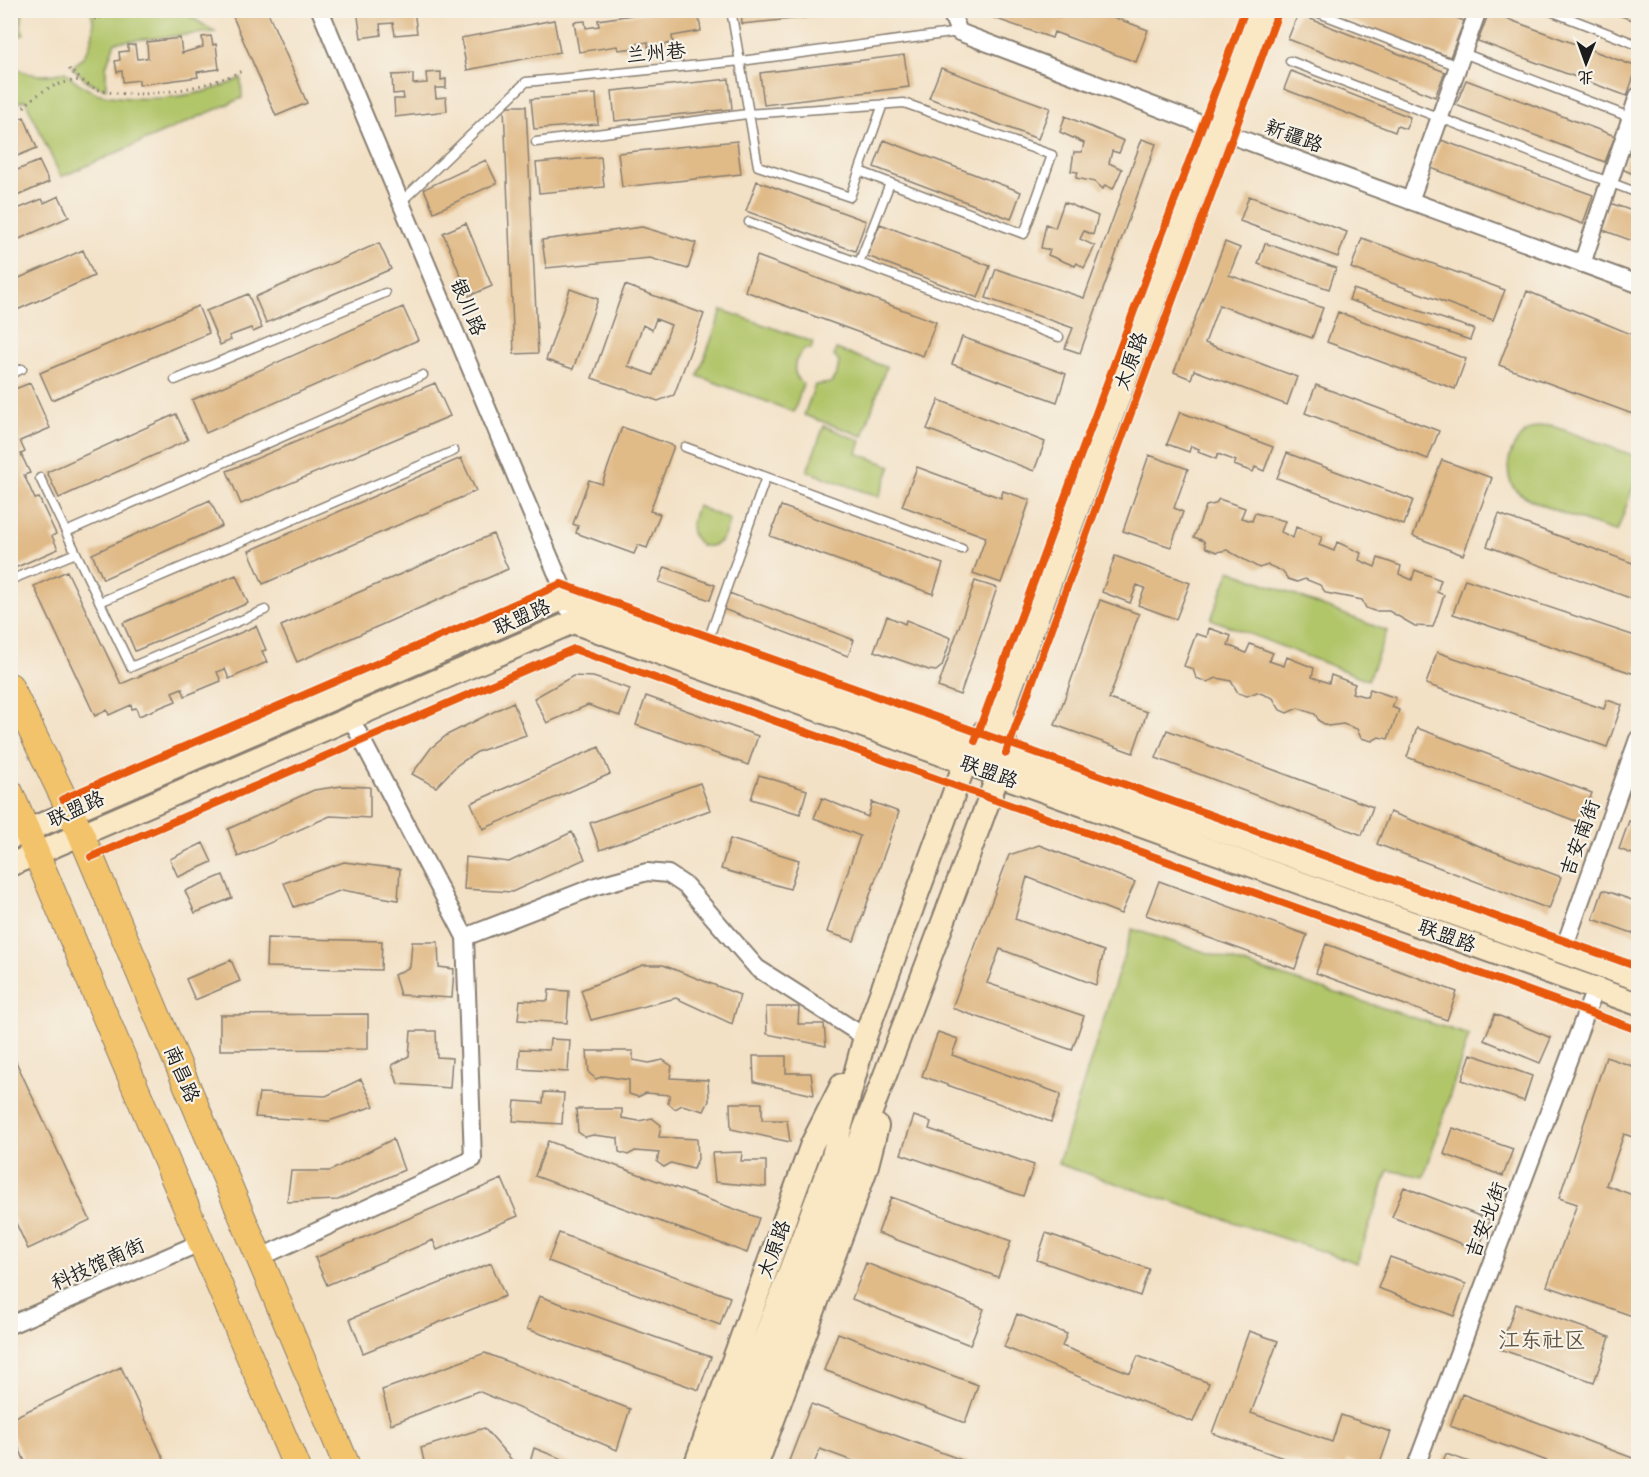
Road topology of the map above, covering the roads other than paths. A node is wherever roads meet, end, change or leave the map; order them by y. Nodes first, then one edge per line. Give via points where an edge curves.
1 (320, 10) edge
2 (462, 10) edge
3 (731, 10) edge
4 (950, 10) edge
5 (1262, 10) edge
6 (1311, 10) edge
7 (1478, 10) edge
8 (1548, 10) edge
9 (446, 12) dead end
10 (959, 32) junction
11 (1638, 45) edge
12 (1460, 59) junction
13 (741, 61) junction
14 (1290, 61) dead end
15 (1638, 96) edge
16 (883, 104) junction
17 (747, 114) junction
18 (1440, 118) junction
19 (1635, 119) edge
20 (1217, 130) junction
21 (536, 142) dead end
22 (859, 171) junction
23 (1610, 182) junction
24 (890, 183) junction
25 (1638, 193) edge
26 (402, 201) junction
27 (1410, 201) junction
28 (749, 222) dead end
29 (859, 263) junction
30 (1582, 264) junction
31 (1638, 284) edge
32 (385, 293) dead end
33 (1059, 337) dead end
34 (22, 369) dead end
35 (10, 374) edge
36 (423, 375) dead end
37 (175, 380) dead end
38 (685, 447) dead end
39 (454, 451) dead end
40 (765, 477) junction
41 (40, 478) dead end
42 (66, 532) junction
43 (962, 549) dead end
44 (76, 553) junction
45 (10, 580) edge
46 (565, 598) junction
47 (100, 602) junction
48 (265, 610) dead end
49 (573, 622) junction
50 (706, 646) junction
51 (10, 686) edge
52 (1002, 712) junction
53 (351, 719) junction
54 (1638, 739) edge
55 (975, 741) junction
56 (1006, 753) junction
57 (965, 764) junction
58 (998, 775) junction
59 (10, 792) edge
60 (70, 811) junction
61 (81, 834) junction
62 (26, 840) edge
63 (10, 865) edge
64 (465, 937) junction
65 (1563, 951) junction
66 (1638, 978) edge
67 (1595, 989) junction
68 (1638, 1004) edge
69 (865, 1037) junction
70 (899, 1045) junction
71 (202, 1242) junction
72 (259, 1258) junction
73 (10, 1325) edge
74 (296, 1467) edge
75 (346, 1467) edge
76 (695, 1467) edge
77 (717, 1467) edge
78 (736, 1467) edge
79 (756, 1467) edge
80 (1416, 1467) edge

1 - 26 street, 银川路
2 - 9 lane
3 - 13 lane
4 - 10 street
5 - 20 main road, 太原路
6 - 12 lane
7 - 12 street
8 - 11 lane
10 - 13 lane, 兰州巷
10 - 20 street, 新疆路
12 - 18 street
12 - 19 lane
13 - 17 lane
13 - 26 lane, 兰州巷 via 526,82
14 - 18 lane
15 - 19 street
16 - 17 lane
16 - 22 lane
16 - 24 lane via 904,103 1052,155 1024,234
17 - 21 lane
17 - 22 lane via 758,166 850,197
18 - 23 lane
18 - 27 street
19 - 23 street
20 - 27 street, 新疆路
20 - 52 main road, 太原路
22 - 24 lane
23 - 25 lane
23 - 30 street
24 - 29 lane
26 - 46 street, 银川路
27 - 30 street, 新疆路
28 - 29 lane
29 - 33 lane
30 - 31 street, 新疆路
32 - 37 lane
34 - 35 lane
36 - 42 lane
38 - 40 lane
39 - 47 lane
40 - 43 lane
40 - 50 lane
41 - 42 lane
42 - 44 lane
44 - 45 lane
44 - 47 lane
46 - 49 street, 银川路
46 - 50 main road, 联盟路
46 - 60 main road, 联盟路
47 - 48 lane via 131,667
49 - 53 main road, 联盟路
49 - 57 main road, 联盟路
50 - 55 main road, 联盟路
51 - 60 main road, 南昌路
52 - 55 main road, 太原路
52 - 56 main road, 太原路
53 - 61 main road, 联盟路
53 - 64 street
54 - 65 street, 吉安南街
55 - 56 main road, 联盟路
55 - 57 main road, 太原路
56 - 58 main road, 太原路
56 - 65 main road, 联盟路
57 - 58 main road, 联盟路
57 - 69 main road, 太原路
58 - 67 main road, 联盟路
58 - 70 main road, 太原路
59 - 62 main road
60 - 61 main road, 南昌路
60 - 62 main road, 联盟路
61 - 62 main road, 联盟路
61 - 72 main road, 南昌路
62 - 63 main road
62 - 71 main road
64 - 69 street via 596,886 647,872 668,874 686,886 757,968
64 - 72 street via 473,1159
65 - 66 main road, 联盟路
67 - 68 main road, 联盟路
67 - 80 street, 吉安北街
69 - 76 main road, 太原路 via 812,1144
69 - 77 main road, 太原路 via 832,1159
70 - 78 main road, 太原路 via 852,1155
70 - 79 main road, 太原路 via 866,1169
71 - 73 street, 科技馆南街
71 - 74 main road
72 - 75 main road, 南昌路

